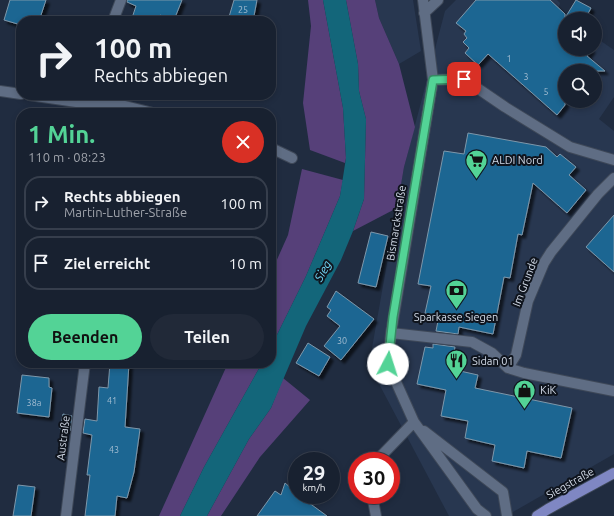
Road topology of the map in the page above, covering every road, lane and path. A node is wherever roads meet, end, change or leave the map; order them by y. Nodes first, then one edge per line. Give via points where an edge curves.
1 (121, 0) edge
2 (423, 0) edge
3 (438, 0) edge
4 (424, 13) junction
5 (115, 16) edge
6 (433, 80) junction
7 (0, 91) edge
8 (16, 93) edge
9 (63, 100) edge
10 (90, 104) edge
11 (133, 108) edge
12 (276, 150) edge
13 (292, 158) dead end
14 (614, 160) edge
15 (614, 178) edge
16 (391, 333) junction
17 (84, 368) edge
18 (508, 368) junction
19 (614, 391) edge
20 (414, 422) junction
21 (385, 452) edge
22 (614, 472) edge
23 (374, 504) edge
24 (66, 516) edge
25 (376, 516) edge
26 (486, 516) edge
27 (507, 516) edge
28 (537, 516) edge

1 - 5 street
2 - 4 street, Bismarckstraße
3 - 4 street
4 - 6 street, Bismarckstraße
6 - 14 street via 464,79 570,147
6 - 16 street, Bismarckstraße
7 - 8 street
9 - 10 street
10 - 11 street via 117,104
12 - 13 street
15 - 18 street, Im Grunde via 593,200 544,263 528,301 516,355
16 - 18 street via 472,342 492,353
16 - 20 street, Bismarckstraße via 388,364
17 - 24 street, Austraße
18 - 19 street
20 - 21 street
20 - 26 street, Bismarckstraße via 477,508
20 - 27 street, Bismarckstraße via 503,492
22 - 28 main road, Siegstraße
23 - 25 street

